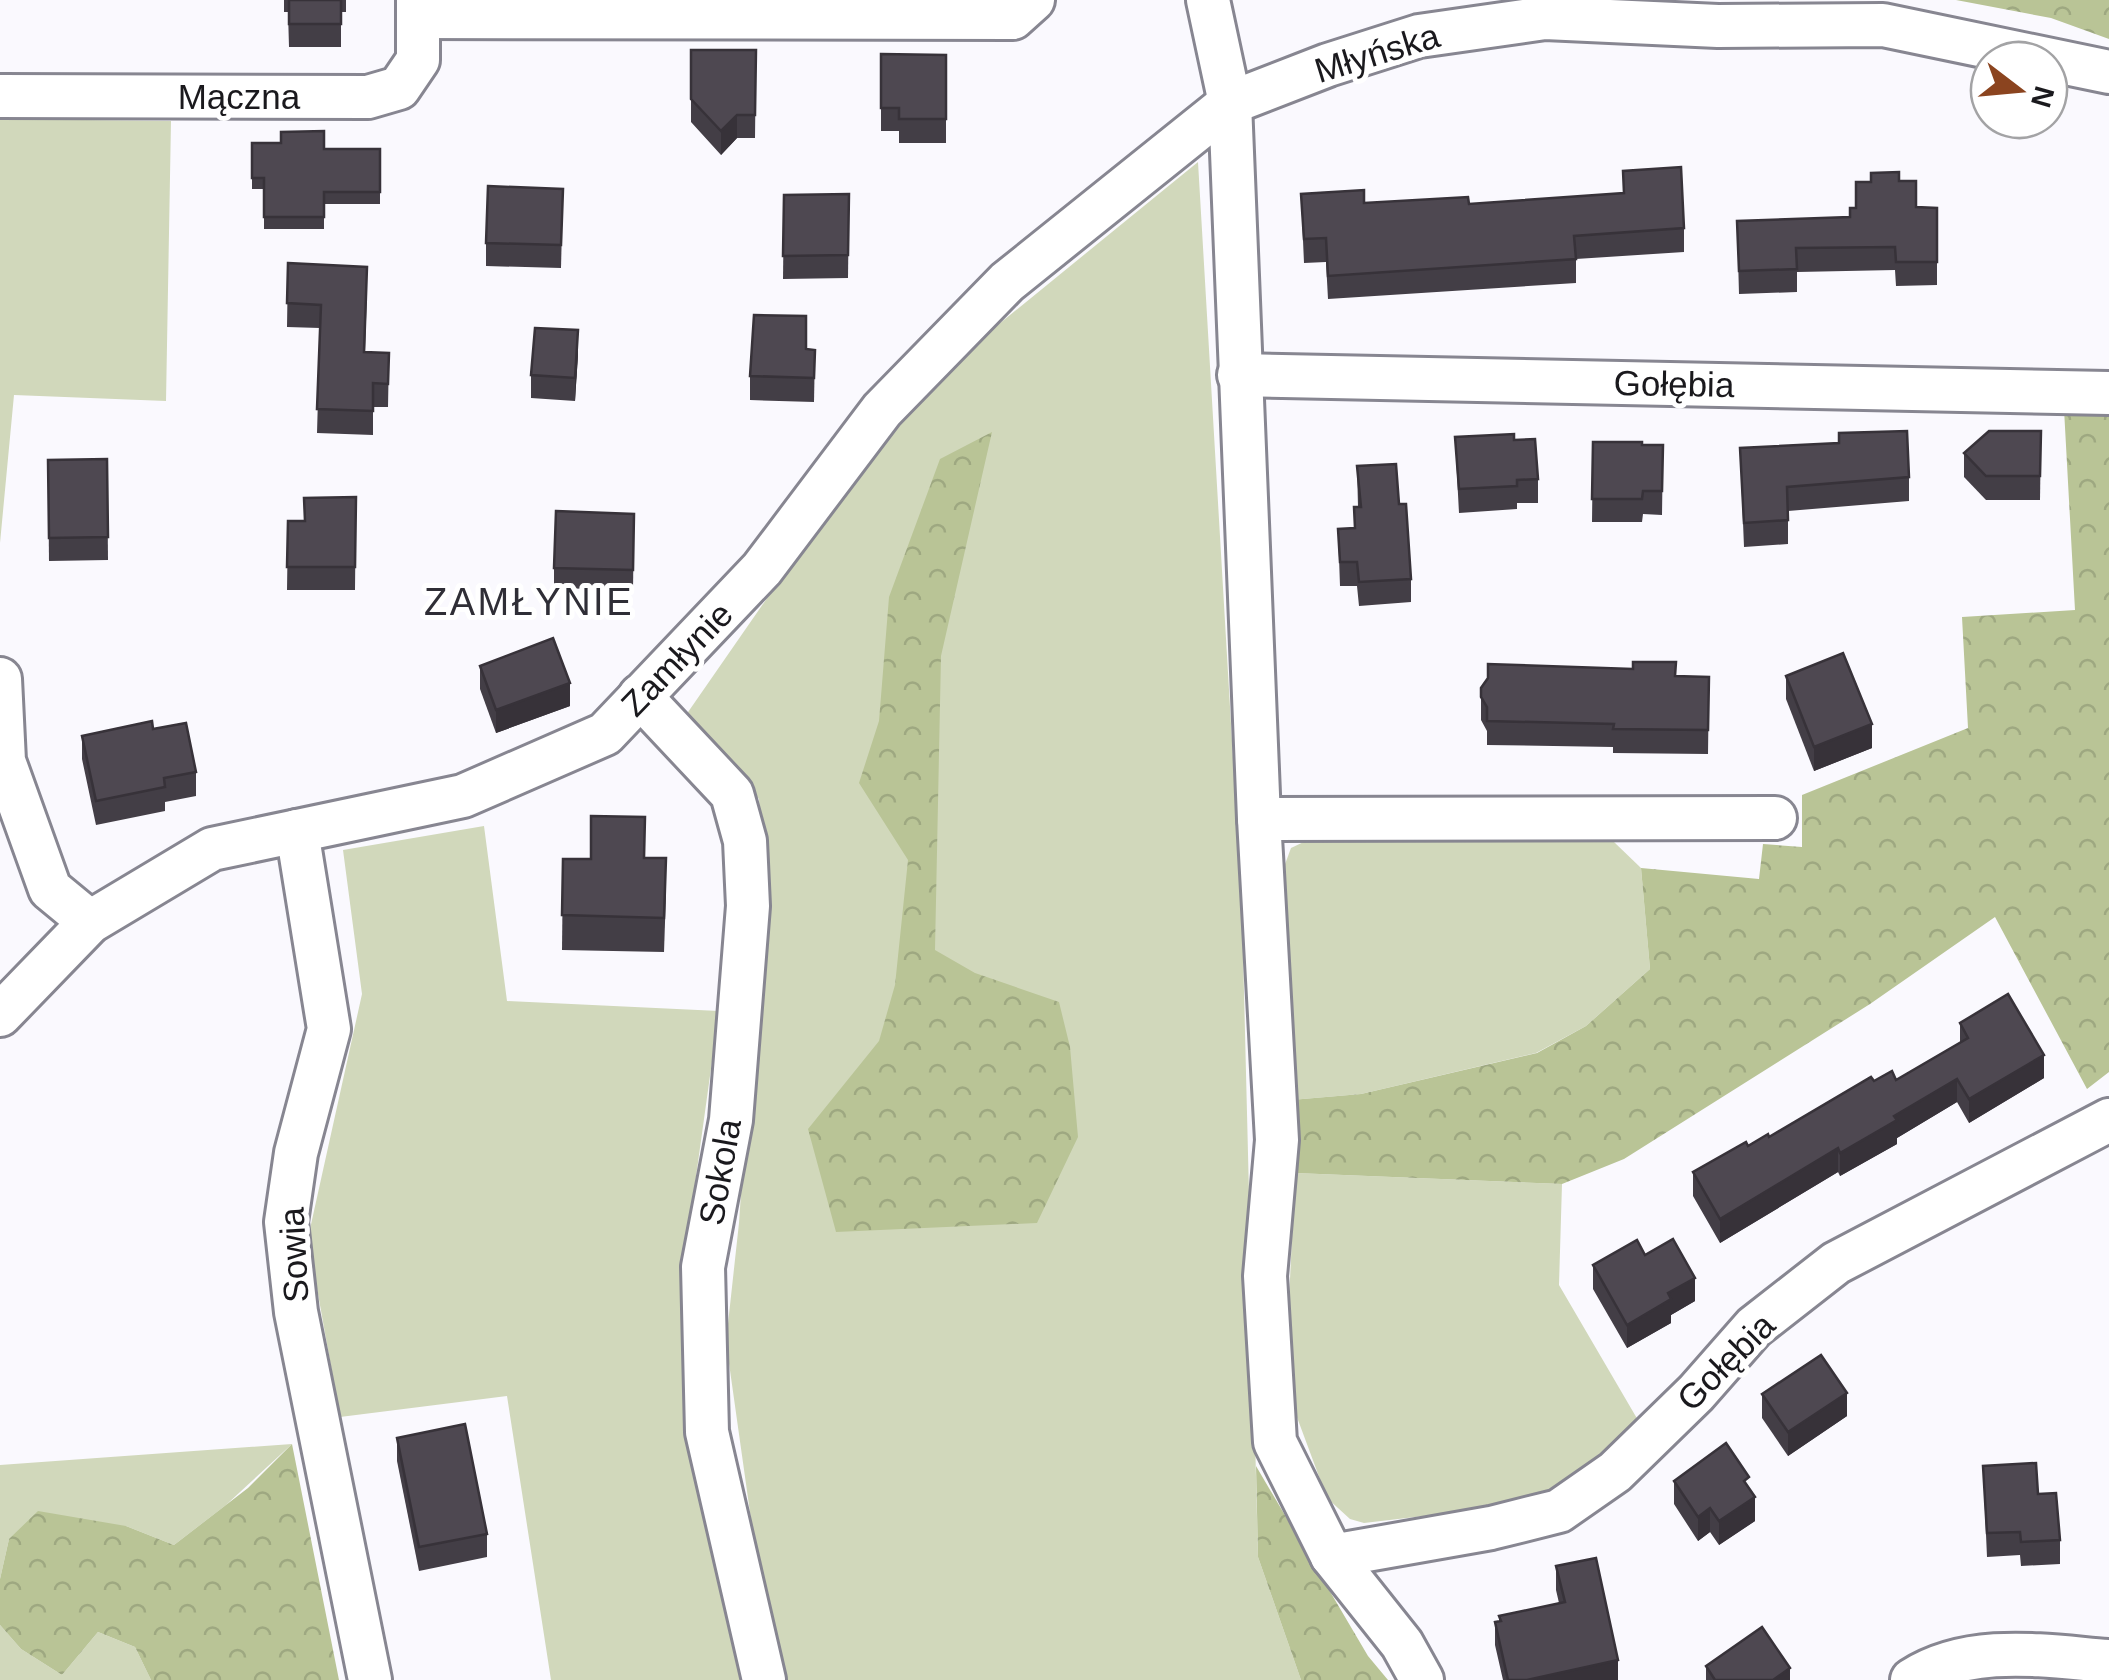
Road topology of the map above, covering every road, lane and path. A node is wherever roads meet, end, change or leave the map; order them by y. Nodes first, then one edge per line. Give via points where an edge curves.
1 (1034, 0) edge
2 (1208, 0) edge
3 (418, 8) edge
4 (2109, 72) edge
5 (0, 96) edge
6 (1230, 104) junction
7 (1239, 375) junction
8 (2109, 393) edge
9 (0, 680) edge
10 (640, 696) junction
11 (1775, 818) dead end
12 (1259, 819) junction
13 (297, 831) junction
14 (90, 922) junction
15 (0, 1016) edge
16 (2109, 1120) edge
17 (1332, 1556) junction
18 (2109, 1662) edge
19 (370, 1680) edge
20 (764, 1680) edge
21 (1422, 1680) edge
22 (1912, 1680) edge

1 - 3 street, Mączna via 1014,18
2 - 6 street
3 - 5 street, Mączna via 418,60 398,88 368,97
4 - 6 street, Młyńska via 1883,25 1545,18 1419,36
6 - 7 street
6 - 10 street, Zamłynie via 1008,282 882,410 762,570
7 - 8 street, Gołębia
7 - 12 street
9 - 14 street via 4,761 50,889
10 - 13 street, Zamłynie via 605,734 463,796
10 - 20 street, Sokola via 732,794 746,842 748,906 731,1120 703,1267 708,1432
11 - 12 street
12 - 17 street via 1277,1140 1265,1276 1274,1442
13 - 14 street, Zamłynie via 212,849
13 - 19 street, Sowia via 329,1030 296,1154 286,1222 296,1312
14 - 15 street, Zamłynie
16 - 17 street, Gołębia via 1836,1263 1754,1327 1614,1472 1558,1511
17 - 21 street
18 - 22 street via 1978,1656

